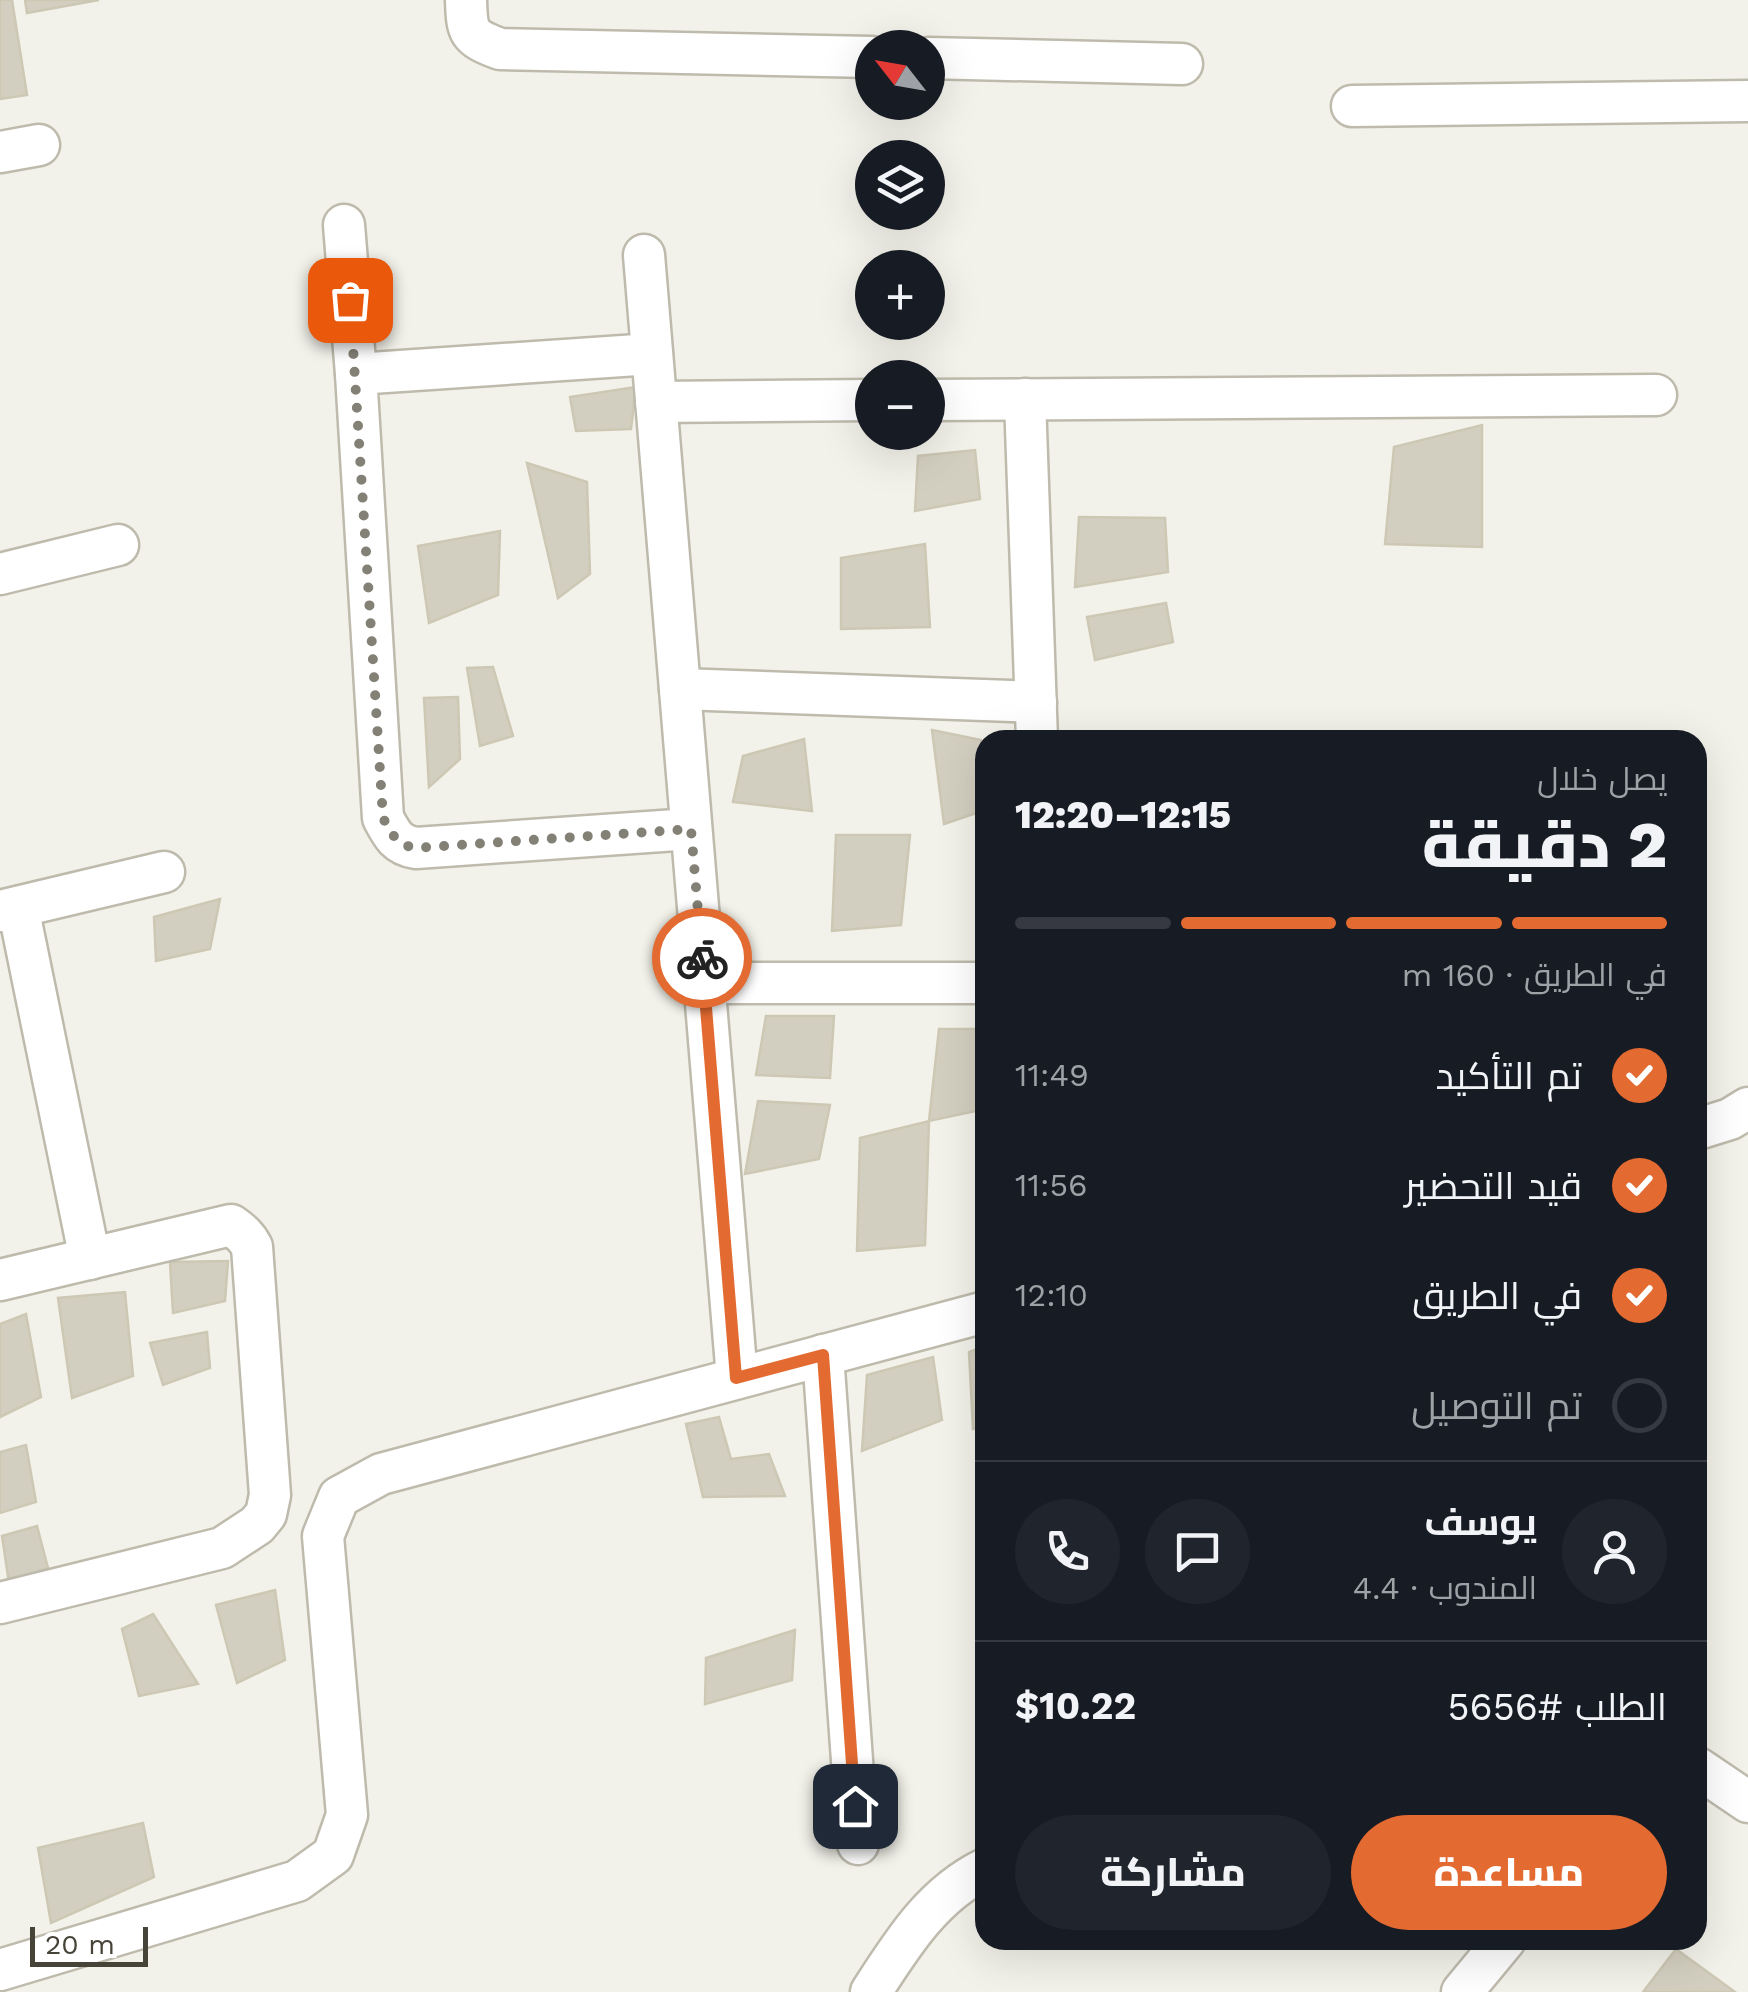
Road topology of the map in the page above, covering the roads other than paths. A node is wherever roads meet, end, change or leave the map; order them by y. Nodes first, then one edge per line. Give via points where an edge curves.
1 (466, 0) edge
2 (855, 57) edge
3 (945, 58) edge
4 (1182, 64) dead end
5 (1748, 101) edge
6 (1352, 106) dead end
7 (344, 225) dead end
8 (644, 255) dead end
9 (652, 354) junction
10 (356, 374) junction
11 (1656, 395) dead end
12 (855, 400) edge
13 (945, 400) edge
14 (1025, 400) junction
15 (656, 402) junction
16 (118, 545) dead end
17 (0, 574) edge
18 (680, 689) junction
19 (1037, 721) edge
20 (691, 829) junction
21 (164, 872) dead end
22 (9, 909) edge
23 (704, 983) junction
24 (975, 983) edge
25 (1748, 1108) edge
26 (1707, 1126) edge
27 (90, 1259) junction
28 (0, 1280) edge
29 (975, 1315) edge
30 (823, 1355) junction
31 (736, 1378) junction
32 (0, 1604) edge
33 (1707, 1774) edge
34 (1748, 1802) edge
35 (858, 1844) dead end
36 (975, 1875) edge
37 (1498, 1950) edge
38 (0, 1970) edge
39 (870, 1992) edge
40 (1462, 1992) edge

1 - 2 street via 470,34 500,49
3 - 4 street
5 - 6 street
7 - 10 street
8 - 9 street
9 - 10 street
9 - 15 street
10 - 20 street via 383,818 393,836 416,848
11 - 14 street
12 - 15 street
13 - 14 street
14 - 19 street
15 - 18 street
16 - 17 street
18 - 19 street
18 - 20 street
20 - 23 street
21 - 22 street
22 - 27 street
23 - 24 street
23 - 31 street
25 - 26 street
27 - 28 street
27 - 32 street via 232,1225 247,1237 266,1514 222,1548
29 - 30 street
30 - 31 street
30 - 35 street
31 - 38 street via 381,1474 339,1497 323,1536 347,1815 333,1855 297,1881
33 - 34 street
36 - 39 street via 923,1918
37 - 40 street

